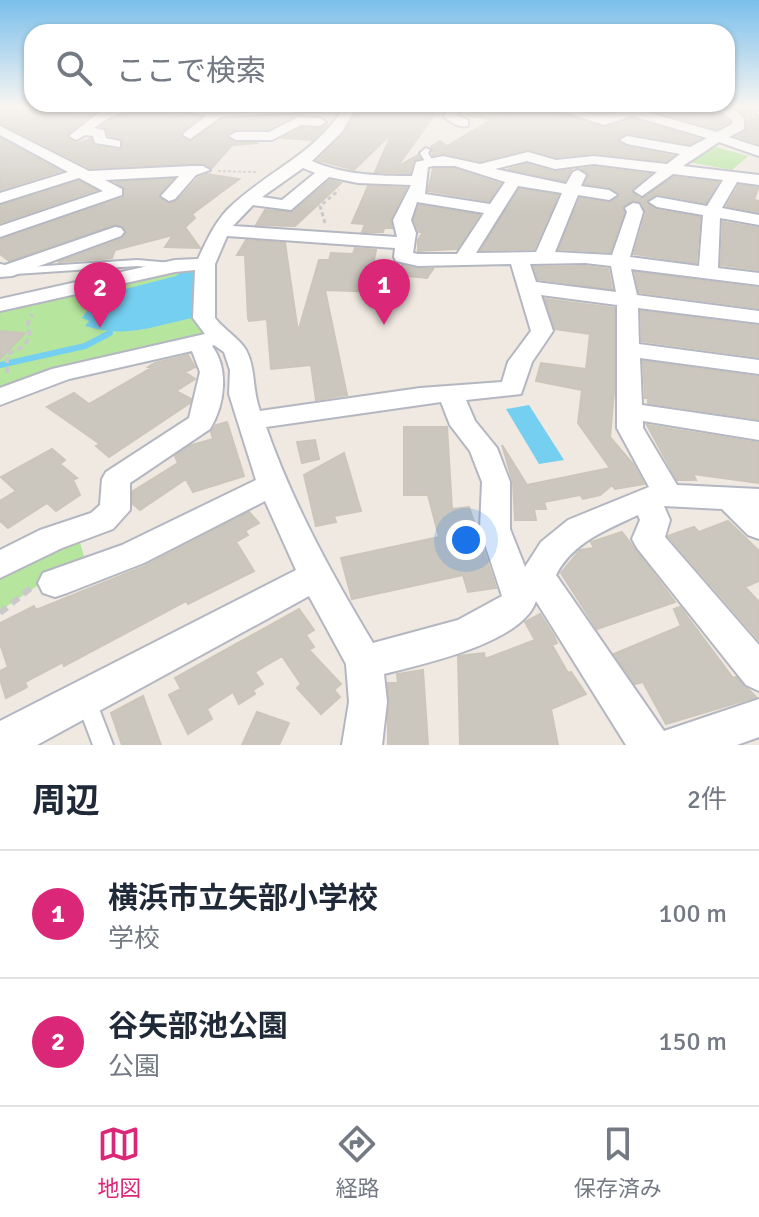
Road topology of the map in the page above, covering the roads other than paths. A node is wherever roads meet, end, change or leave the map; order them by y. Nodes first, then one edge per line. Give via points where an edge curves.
1 (22, 142) edge
2 (322, 142) edge
3 (637, 142) edge
4 (710, 142) edge
5 (728, 142) edge
6 (692, 152) junction
7 (759, 152) edge
8 (302, 162) junction
9 (583, 162) junction
10 (478, 169) junction
11 (669, 170) junction
12 (326, 172) junction
13 (84, 175) junction
14 (732, 178) junction
15 (514, 180) junction
16 (759, 180) edge
17 (0, 184) edge
18 (416, 189) junction
19 (572, 189) junction
20 (167, 193) dead end
21 (8, 196) edge
22 (638, 199) junction
23 (249, 200) junction
24 (494, 210) junction
25 (712, 212) junction
26 (759, 220) edge
27 (221, 230) junction
28 (0, 232) edge
29 (110, 237) dead end
30 (407, 243) junction
31 (518, 256) junction
32 (544, 256) junction
33 (464, 257) junction
34 (620, 260) junction
35 (205, 264) junction
36 (175, 266) junction
37 (2, 271) edge
38 (708, 271) junction
39 (759, 279) edge
40 (527, 287) junction
41 (627, 299) junction
42 (0, 305) edge
43 (759, 317) edge
44 (208, 341) junction
45 (629, 350) junction
46 (759, 367) edge
47 (450, 393) junction
48 (0, 397) edge
49 (630, 411) junction
50 (251, 421) junction
51 (759, 431) edge
52 (272, 485) junction
53 (657, 496) junction
54 (727, 496) junction
55 (759, 500) edge
56 (759, 527) edge
57 (0, 565) edge
58 (315, 576) junction
59 (55, 583) road end
60 (528, 586) junction
61 (364, 662) junction
62 (759, 673) edge
63 (85, 697) junction
64 (759, 718) edge
65 (0, 743) edge
66 (103, 745) edge
67 (362, 745) edge
68 (649, 745) edge
69 (678, 745) edge

1 - 13 street
2 - 8 street
3 - 6 street
4 - 6 street
5 - 7 street
6 - 11 street
8 - 12 street
8 - 23 street
9 - 10 street via 555,165 528,156
9 - 11 street
9 - 19 street
10 - 15 street
10 - 18 street via 427,156
11 - 14 street
11 - 22 street
12 - 18 street
12 - 23 street via 285,206
13 - 20 street via 198,170
13 - 21 street
13 - 28 street via 116,192
14 - 16 street
14 - 25 street
15 - 19 street
15 - 24 street
17 - 21 street
18 - 24 street
18 - 30 street via 402,220
19 - 22 street via 609,195 612,201
19 - 32 street
22 - 25 street via 654,196 657,202
22 - 34 street
23 - 27 street
24 - 33 street
25 - 26 street
25 - 38 street
27 - 30 street
27 - 35 street
29 - 37 street
30 - 33 street via 403,257
31 - 32 street
31 - 33 street
31 - 40 street
32 - 34 street
34 - 38 street
34 - 41 street
35 - 36 street
35 - 44 street
36 - 37 lane via 137,263
36 - 42 street
38 - 39 street
40 - 41 street
40 - 47 street via 542,331 520,362 512,389
41 - 43 street
41 - 45 street
44 - 48 street via 61,374
44 - 50 street via 234,349
44 - 57 street via 214,368 201,423 116,479 115,510 102,521
45 - 46 street
45 - 49 street
47 - 50 street
47 - 60 street via 463,425 483,448 496,482 495,529
49 - 51 street
49 - 53 street via 630,428
50 - 52 street
52 - 58 street
52 - 59 street via 133,554
53 - 54 street
53 - 60 street via 579,529 552,551
53 - 62 street via 648,539
54 - 55 street
54 - 56 street
58 - 61 street
58 - 63 street
60 - 61 street via 504,616 477,630
60 - 68 street
61 - 67 street via 368,702
63 - 65 street
63 - 66 lane
64 - 69 street

